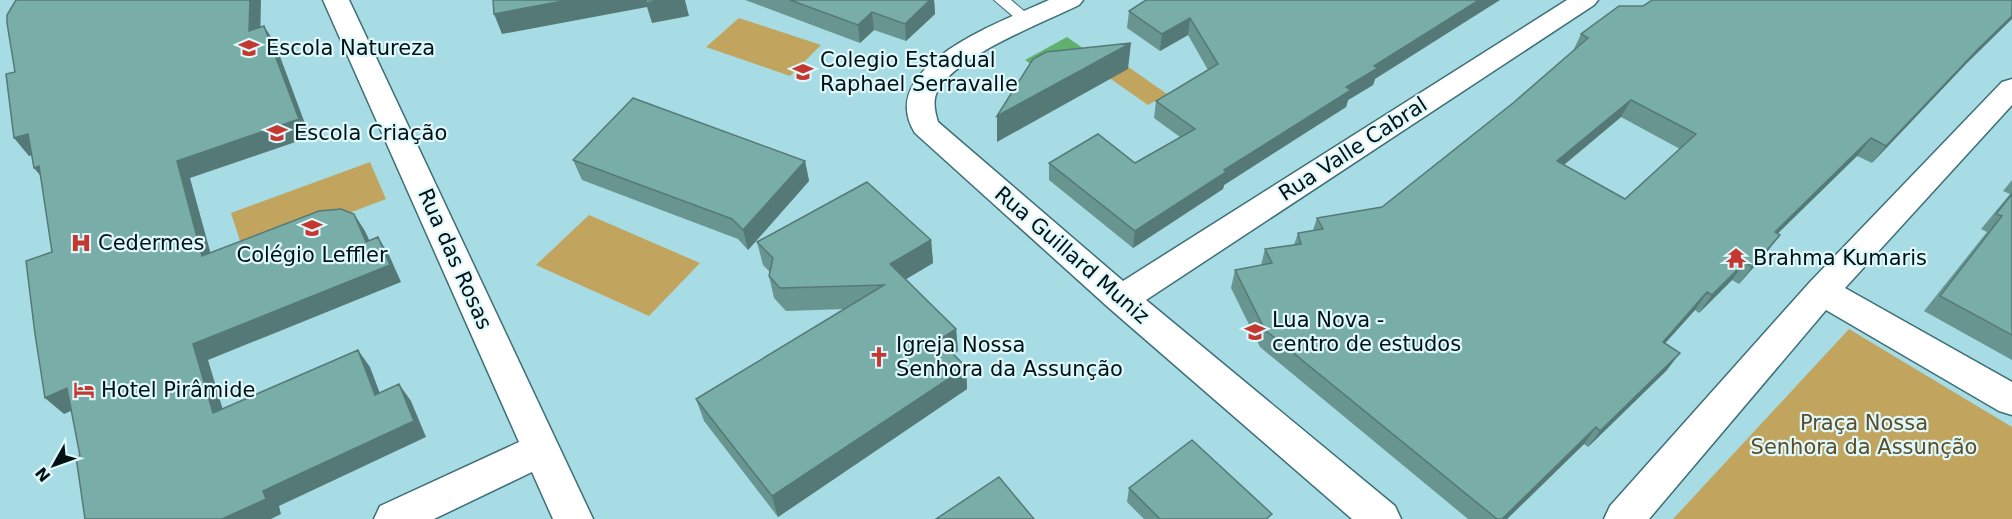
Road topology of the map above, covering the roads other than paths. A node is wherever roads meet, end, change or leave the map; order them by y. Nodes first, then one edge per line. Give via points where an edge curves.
1 (336, 0) edge
2 (1002, 0) edge
3 (1070, 0) edge
4 (1585, 0) edge
5 (1028, 21) junction
6 (2012, 88) edge
7 (1999, 121) edge
8 (1822, 291) junction
9 (1121, 299) junction
10 (2012, 400) edge
11 (541, 449) junction
12 (394, 519) edge
13 (573, 519) edge
14 (1381, 519) edge
15 (1624, 519) edge

1 - 11 street, Rua das Rosas
2 - 5 lane
3 - 5 street, Rua Guillard Muniz
4 - 9 street, Rua Valle Cabral
5 - 9 street, Rua Guillard Muniz via 968,50 938,70 924,88 919,108 925,126
6 - 7 street
7 - 8 street
8 - 10 street
8 - 15 street
9 - 14 street, Rua Guillard Muniz
11 - 12 street
11 - 13 street, Rua das Rosas

